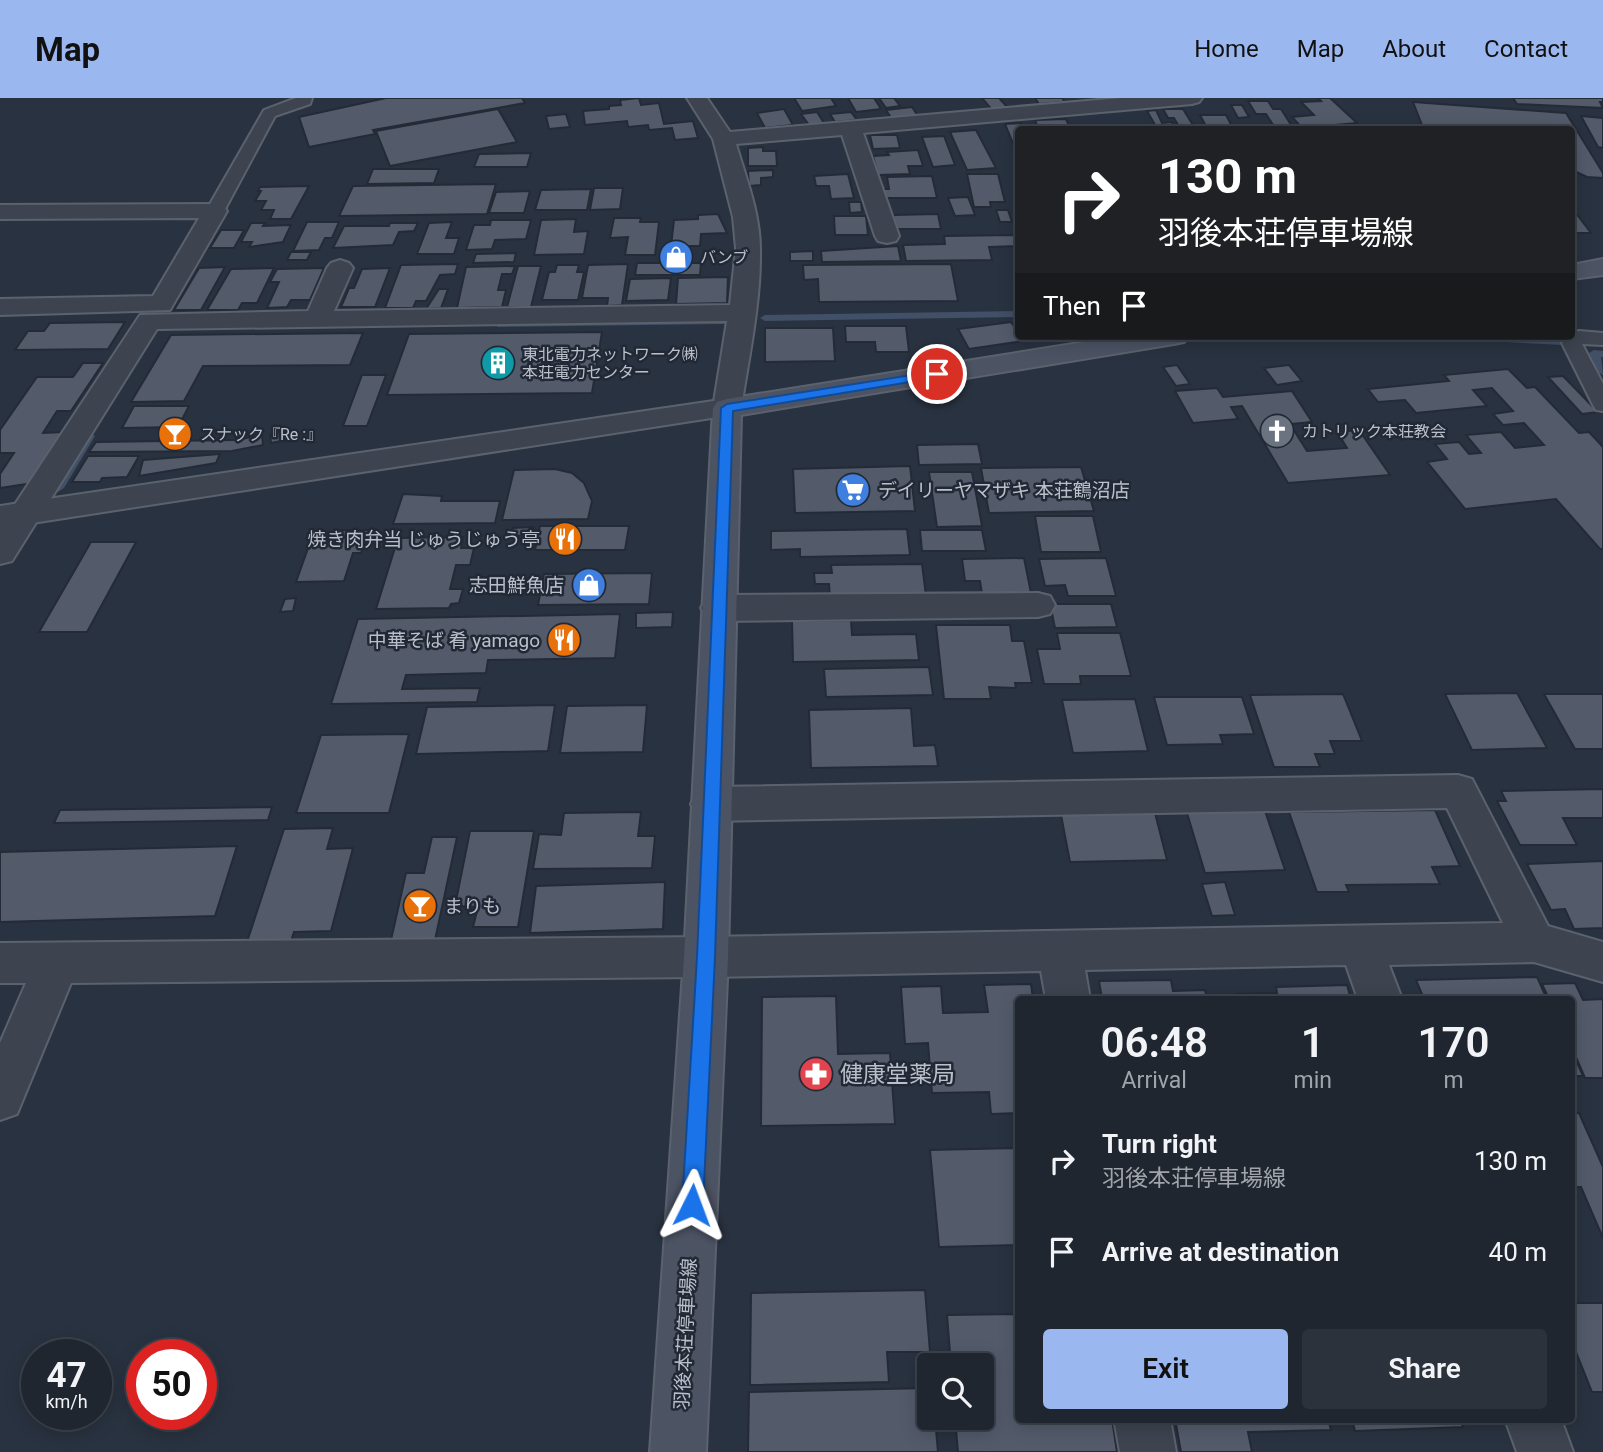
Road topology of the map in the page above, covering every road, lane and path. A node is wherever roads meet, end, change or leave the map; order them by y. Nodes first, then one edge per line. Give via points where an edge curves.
1 (304, 98) edge
2 (697, 98) edge
3 (1192, 98) edge
4 (851, 129) junction
5 (724, 139) junction
6 (215, 211) junction
7 (0, 212) edge
8 (887, 236) dead end
9 (1603, 267) edge
10 (340, 268) dead end
11 (1575, 272) edge
12 (0, 307) edge
13 (155, 313) junction
14 (742, 313) junction
15 (317, 319) junction
16 (1603, 339) edge
17 (1149, 340) edge
18 (1603, 405) edge
19 (727, 408) junction
20 (12, 515) edge
21 (0, 553) edge
22 (1038, 605) dead end
23 (718, 608) junction
24 (711, 804) junction
25 (1534, 942) junction
26 (1360, 945) junction
27 (1060, 952) junction
28 (706, 957) junction
29 (1603, 962) edge
30 (0, 963) edge
31 (57, 963) junction
32 (1067, 996) edge
33 (1379, 996) edge
34 (0, 1097) edge
35 (1143, 1423) edge
36 (1535, 1423) edge
37 (678, 1452) edge
38 (1148, 1452) edge
39 (1545, 1452) edge

1 - 6 lane via 269,113
2 - 5 street
3 - 4 street
4 - 5 street
4 - 8 street
5 - 14 street via 745,217 748,247
6 - 7 street
6 - 13 street
9 - 11 main road
10 - 15 street
12 - 13 street
13 - 15 street
13 - 20 street
14 - 15 street
14 - 19 street
16 - 18 lane via 1578,337 1572,343
17 - 19 main road
19 - 20 street
19 - 23 main road, 羽後本荘停車場線
20 - 21 street
22 - 23 street
23 - 24 main road, 羽後本荘停車場線
24 - 25 street via 1458,791
24 - 28 main road, 羽後本荘停車場線
25 - 26 street
25 - 29 street
26 - 27 street
26 - 33 street
27 - 28 street
27 - 32 street
28 - 31 street
28 - 37 main road, 羽後本荘停車場線
30 - 31 street
31 - 34 street
35 - 38 street
36 - 39 street

